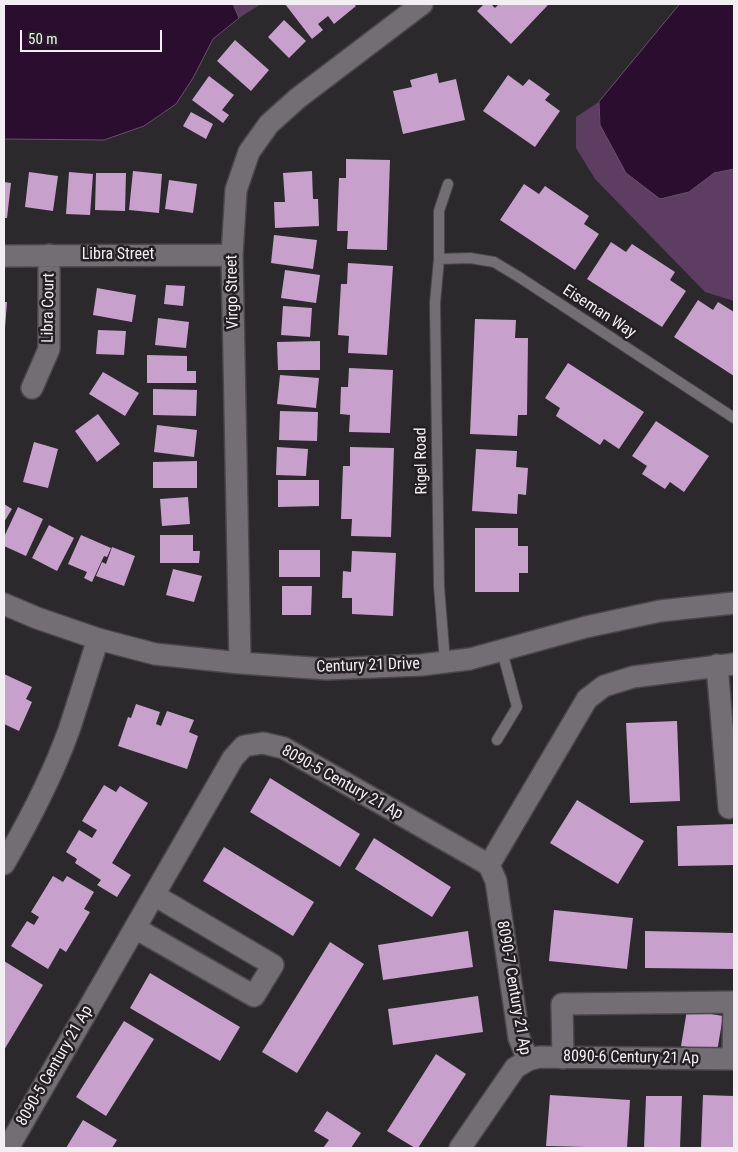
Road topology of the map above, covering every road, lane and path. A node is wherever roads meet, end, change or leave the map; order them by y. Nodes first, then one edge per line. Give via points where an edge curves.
1 (422, 4) edge
2 (448, 184) dead end
3 (232, 254) junction
4 (49, 255) junction
5 (4, 256) edge
6 (439, 259) junction
7 (32, 388) dead end
8 (734, 418) edge
9 (734, 603) edge
10 (4, 604) edge
11 (98, 639) junction
12 (502, 651) junction
13 (445, 662) junction
14 (240, 663) junction
15 (726, 664) edge
16 (497, 740) dead end
17 (729, 808) dead end
18 (4, 864) edge
19 (489, 866) junction
20 (154, 895) junction
21 (135, 928) junction
22 (564, 1058) junction
23 (734, 1059) edge
24 (528, 1060) junction
25 (467, 1145) edge
26 (8, 1148) edge

1 - 3 street, Virgo Street via 298,98 269,124 250,152 236,190
2 - 6 lane, Rigel Road via 438,210
3 - 4 street, Libra Street
3 - 14 street, Virgo Street
4 - 5 street, Libra Street
4 - 7 street, Libra Court via 49,349
6 - 8 lane, Eiseman Way via 470,258 494,262
6 - 13 lane, Rigel Road via 435,303 436,427 439,586
9 - 12 street, Century 21 Drive via 660,610
10 - 11 street, Century 21 Drive
11 - 14 street, Century 21 Drive via 155,654
11 - 18 street via 49,779
12 - 13 street, Century 21 Drive
12 - 16 lane via 518,707
13 - 14 street, Century 21 Drive via 327,669
15 - 17 street
15 - 19 street via 633,677 604,686 587,699
19 - 20 street, 8090-5 Century 21 Ap via 284,748 263,743 244,746 233,758
19 - 24 street, 8090-7 Century 21 Ap via 496,881 519,1038
20 - 21 street, 8090-5 Century 21 Ap
20 - 21 street via 272,965 254,996
21 - 26 street, 8090-5 Century 21 Ap
22 - 23 street, 8090-6 Century 21 Ap
22 - 23 street via 562,1004 734,1002
22 - 24 street, 8090-6 Century 21 Ap
24 - 25 street, 8090-7 Century 21 Ap via 515,1068

